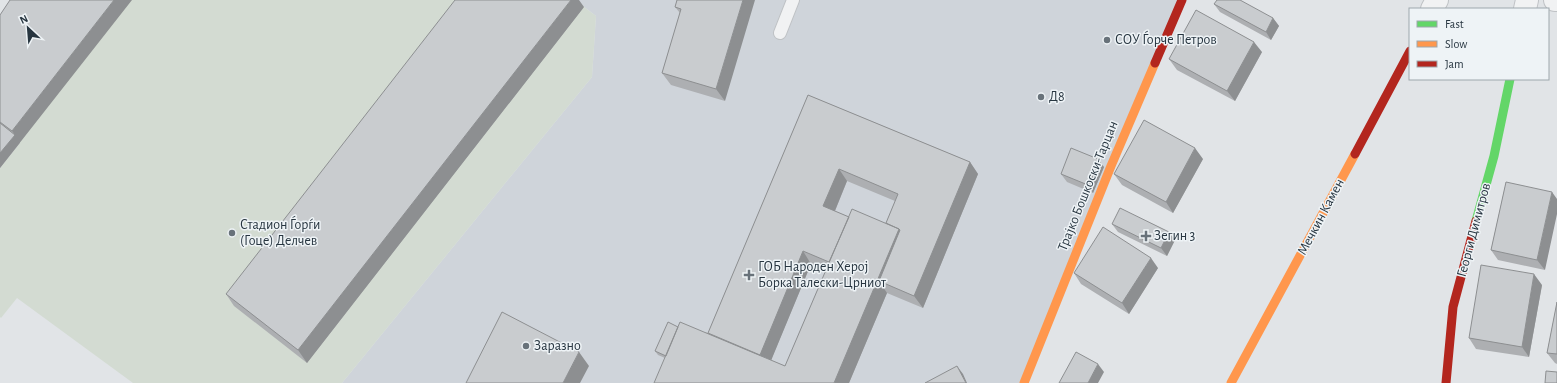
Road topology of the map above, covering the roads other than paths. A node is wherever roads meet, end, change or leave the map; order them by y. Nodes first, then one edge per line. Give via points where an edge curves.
1 (793, 0) edge
2 (1182, 0) edge
3 (780, 33) dead end
4 (1409, 53) edge
5 (1510, 80) edge
6 (1024, 383) edge
7 (1231, 383) edge
8 (1446, 383) edge

1 - 3 lane
2 - 6 street, Трајко Бошкоски-Тарцан via 1111,166
4 - 7 street, Мечкин Камен
5 - 8 street, Георги Димитров via 1494,156 1453,307

